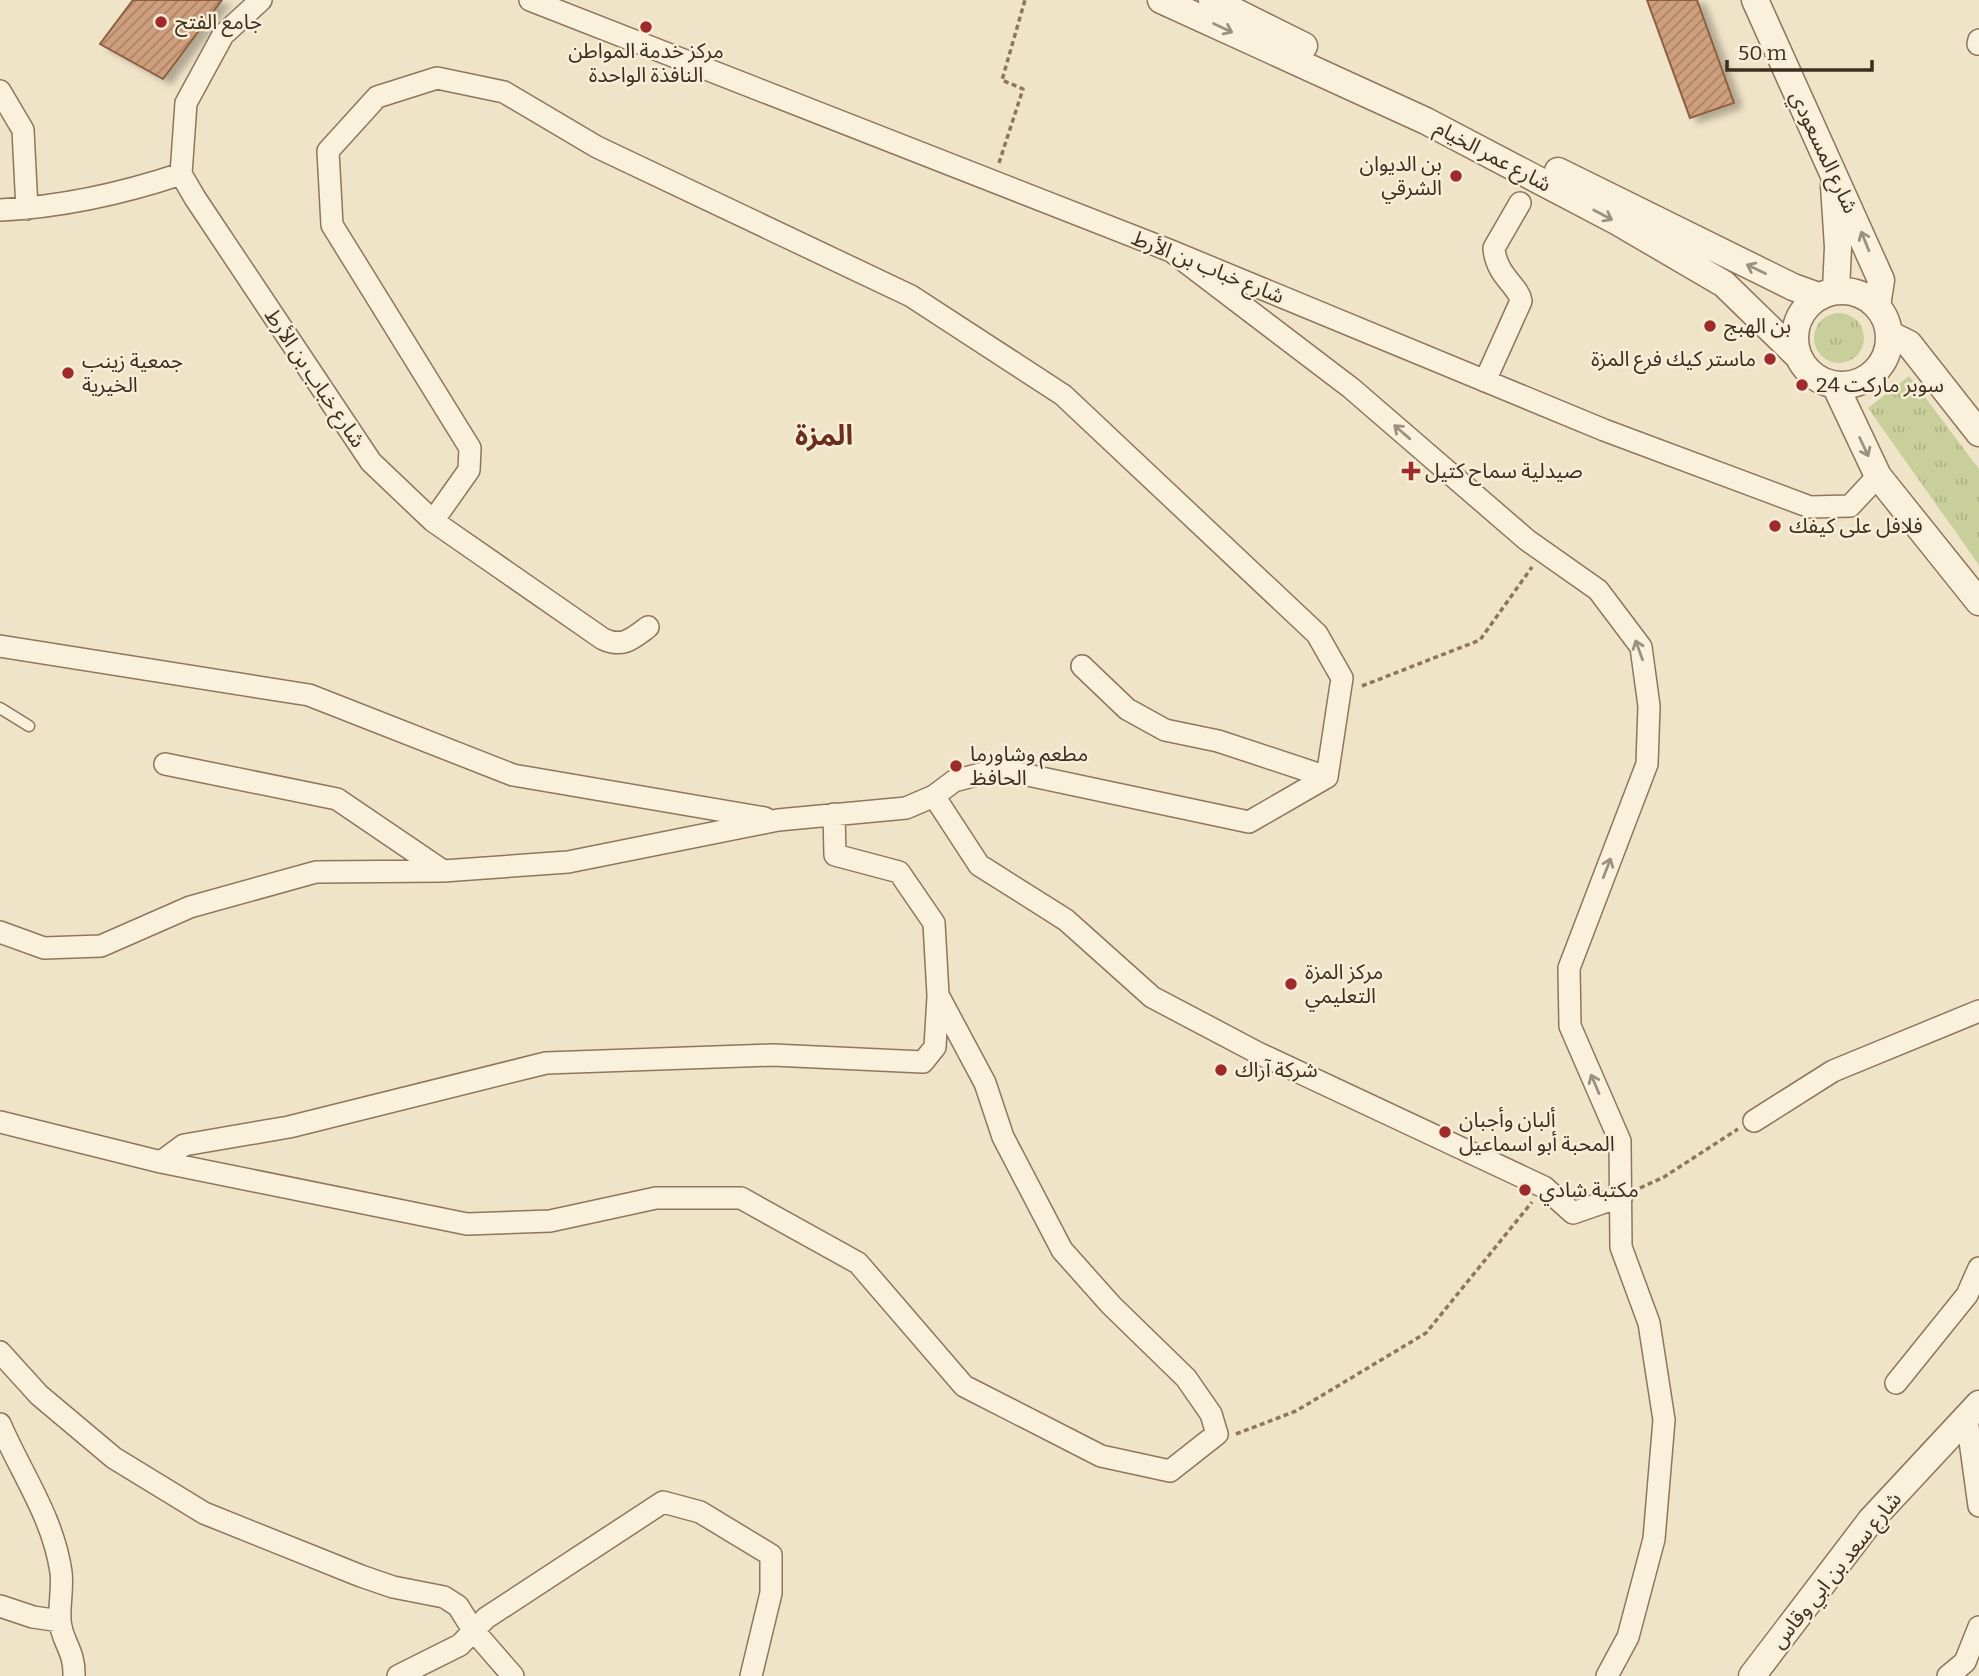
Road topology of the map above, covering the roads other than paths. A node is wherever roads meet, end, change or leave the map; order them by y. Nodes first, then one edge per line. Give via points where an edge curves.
1 (261, 0) edge
2 (530, 0) edge
3 (1161, 0) edge
4 (1212, 0) edge
5 (1755, 0) edge
6 (0, 91) edge
7 (181, 174) junction
8 (1833, 178) junction
9 (1520, 203) dead end
10 (27, 209) junction
11 (0, 210) edge
12 (1171, 251) junction
13 (1827, 293) junction
14 (1877, 306) junction
15 (1889, 334) junction
16 (1798, 356) junction
17 (1485, 381) junction
18 (1835, 385) junction
19 (1979, 433) edge
20 (1878, 476) junction
21 (433, 521) junction
22 (1979, 602) edge
23 (648, 627) dead end
24 (0, 646) edge
25 (1082, 666) dead end
26 (0, 708) edge
27 (29, 726) dead end
28 (166, 764) dead end
29 (1327, 776) junction
30 (934, 796) junction
31 (834, 814) junction
32 (778, 820) junction
33 (443, 871) junction
34 (0, 932) edge
35 (938, 995) junction
36 (1979, 1011) edge
37 (1754, 1121) road end
38 (0, 1122) edge
39 (161, 1162) junction
40 (1622, 1196) junction
41 (1979, 1268) edge
42 (0, 1352) edge
43 (1896, 1383) dead end
44 (1973, 1412) edge
45 (0, 1424) edge
46 (1979, 1507) edge
47 (0, 1606) edge
48 (60, 1621) junction
49 (1979, 1628) edge
50 (473, 1630) junction
51 (74, 1676) edge
52 (398, 1676) edge
53 (513, 1676) edge
54 (751, 1676) edge
55 (1607, 1676) edge
56 (1752, 1676) edge
57 (1948, 1676) edge

1 - 7 street via 223,35 186,103
2 - 12 street, شارع خباب بن الأرط
3 -> 16 street, شارع عمر الخيام via 1426,121 1618,222 1724,285
13 -> 4 street, شارع عمر الخيام via 1793,287
5 - 8 street, شارع المسعودي
6 - 10 street via 23,130
7 - 10 street via 145,186
7 - 21 street, شارع خباب بن الأرط via 370,461
8 - 13 street via 1838,247
14 -> 8 street, شارع المسعودي via 1881,280
9 - 17 street via 1494,248 1503,275 1521,301
10 - 11 street
12 - 17 street, شارع خباب بن الأرط
40 -> 12 street via 1620,1141 1570,1026 1569,968 1647,764 1649,706 1641,647 1598,590 1543,551 1351,388
13 - 14 street via 1851,291
13 - 16 street via 1799,316 1795,329
14 - 15 street
15 - 18 street via 1884,362 1874,373 1863,381
15 - 19 street via 1909,344
16 - 18 street via 1807,370
17 - 20 street, شارع خباب بن الأرط via 1810,507 1850,506
18 -> 20 street
20 - 22 street
21 - 23 street, شارع خباب بن الأرط via 603,639 626,643
21 - 29 street via 469,470 470,448 332,225 328,151 377,97 437,78 504,92 597,147 911,296 1063,395 1317,634 1342,678
24 - 32 street via 309,695 513,775
25 - 29 street via 1127,709 1165,730 1218,741
26 - 27 lane
28 - 33 street via 337,799
29 - 30 street via 1249,822 999,769 954,781
30 - 31 street via 906,808
30 - 40 street via 979,865 1066,920 1152,997 1258,1053 1544,1187 1573,1213
31 - 32 street
31 - 35 street via 835,855 899,872 934,923
32 - 33 street via 568,862
33 - 34 street via 316,872 190,907 101,946 44,948
35 - 39 street via 935,1047 923,1062 773,1055 546,1063 289,1127 184,1145
35 - 39 street via 985,1083 1003,1137 1062,1250 1186,1378 1211,1415 1217,1434 1170,1471 1101,1456 964,1386 858,1263 741,1198 656,1198 550,1222 467,1224
36 - 37 street via 1833,1070
38 - 39 street
40 - 55 street via 1621,1247 1649,1323 1664,1420 1654,1539 1628,1637
41 - 43 street via 1967,1295
42 - 50 street via 71,1423 150,1482 204,1513 292,1551 393,1587 444,1597 458,1606
44 - 46 street
44 - 56 street, شارع سعد بن ابي وقاس via 1871,1520
45 - 48 street via 28,1476 56,1549 61,1573
47 - 48 street via 33,1618
48 - 51 street via 74,1660
49 - 57 street via 1965,1662
50 - 52 street via 460,1645
50 - 53 street
50 - 54 street via 663,1502 700,1513 771,1555 771,1593

